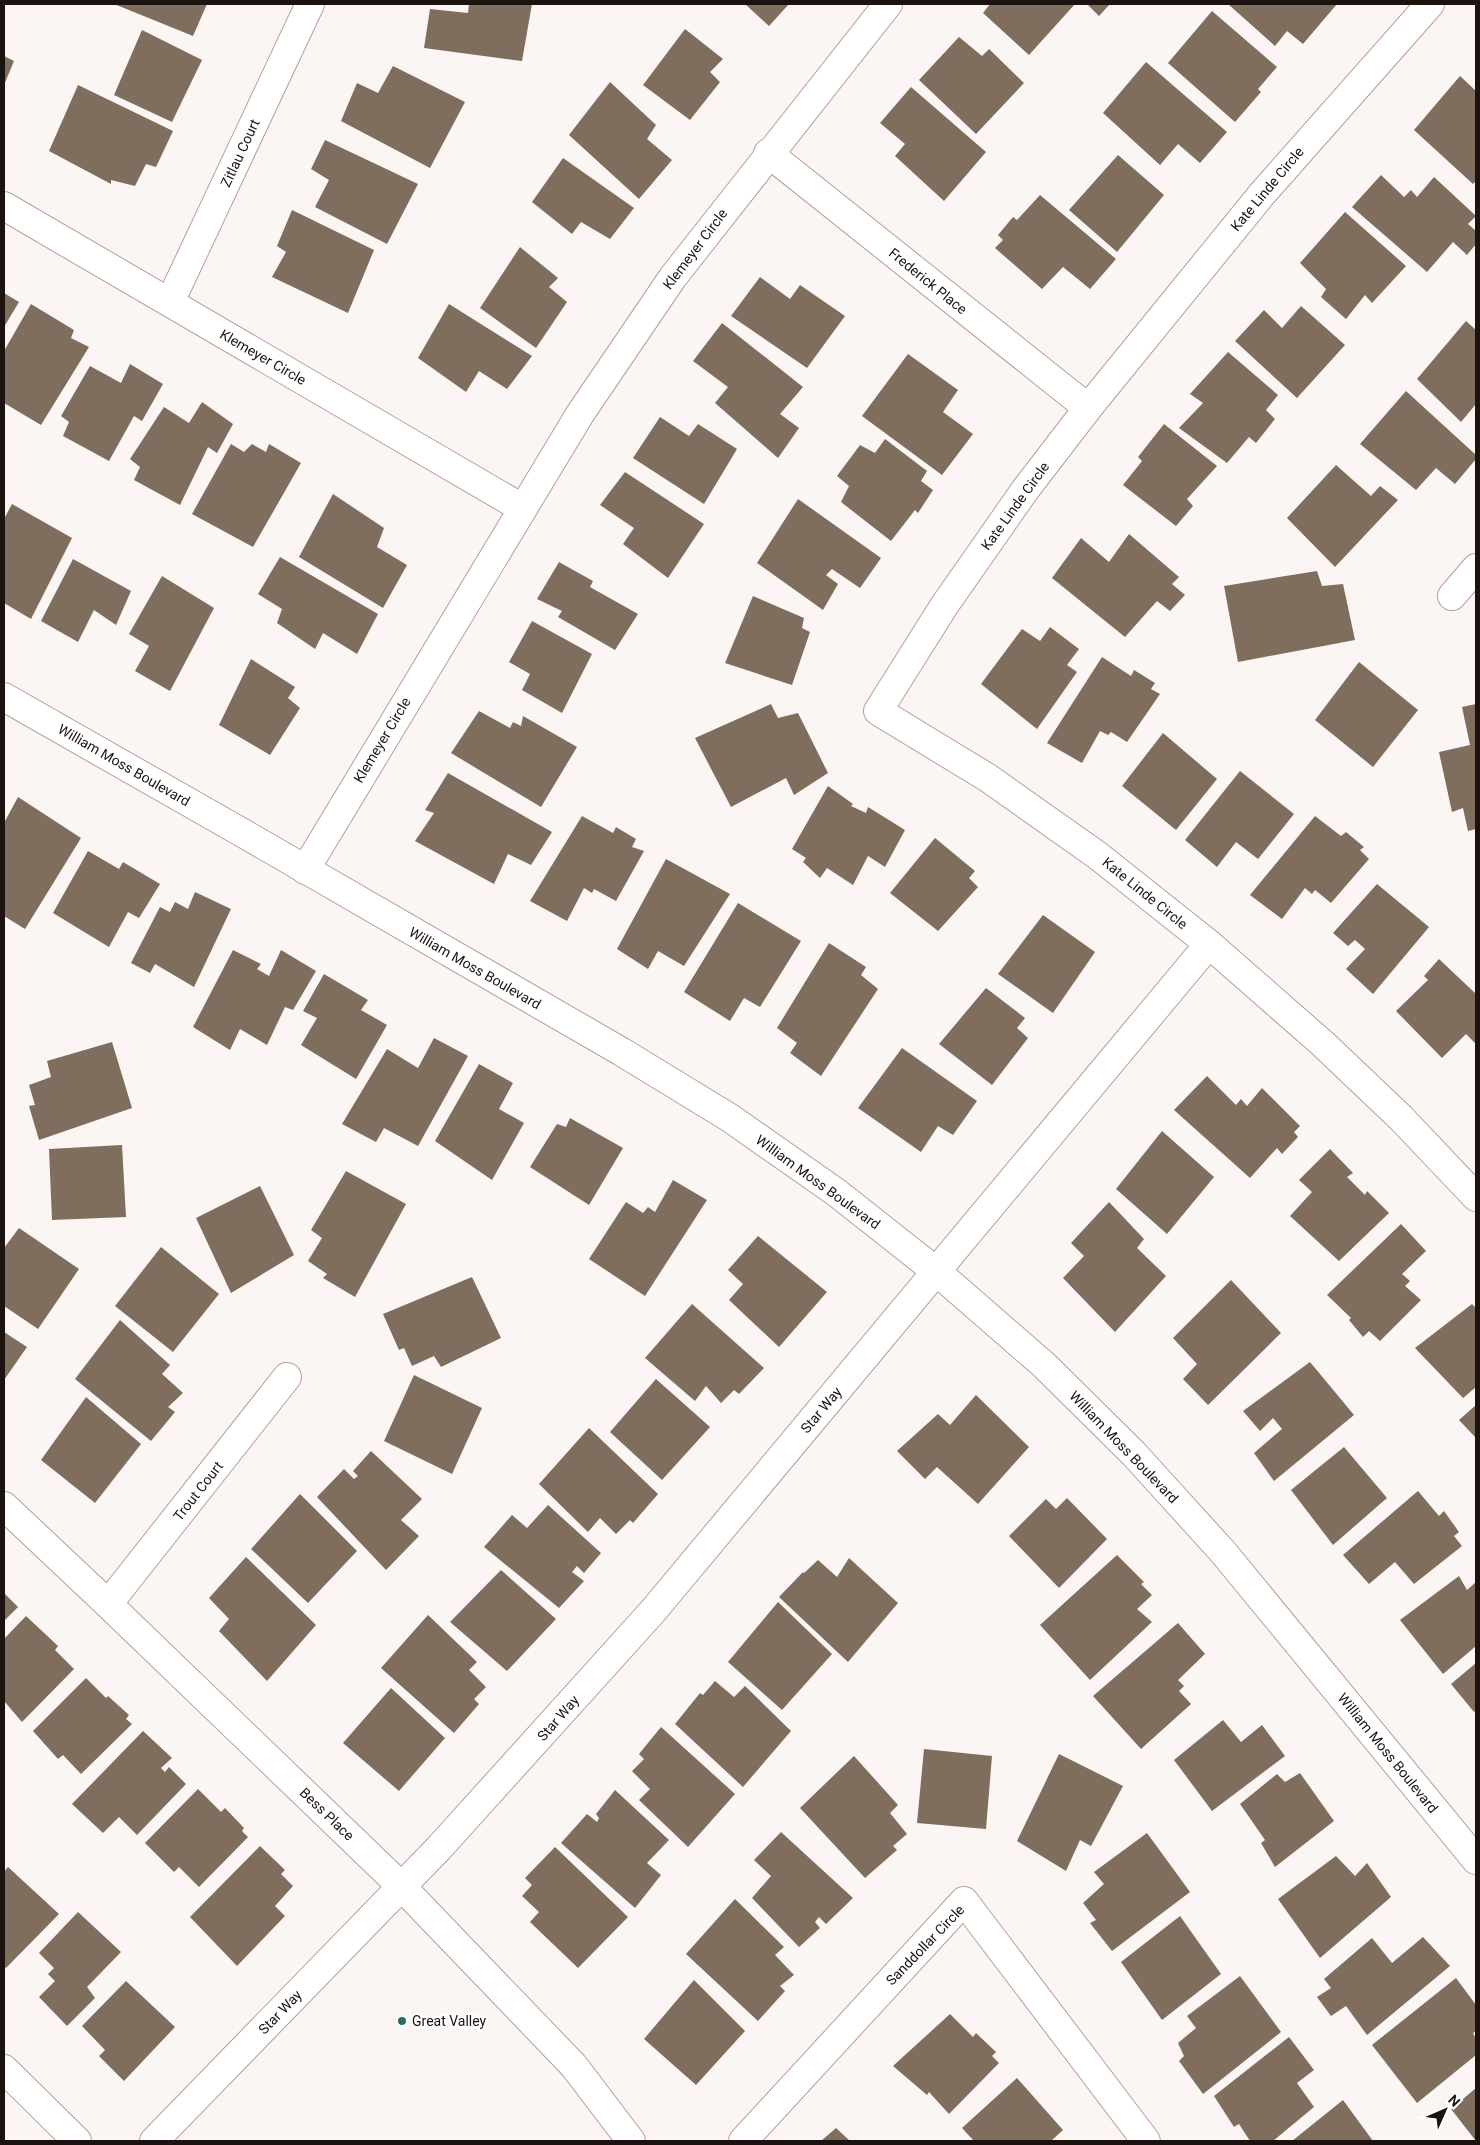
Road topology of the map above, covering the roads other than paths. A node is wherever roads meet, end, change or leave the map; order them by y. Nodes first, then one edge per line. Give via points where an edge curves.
1 (310, 4) edge
2 (888, 4) edge
3 (1430, 4) edge
4 (768, 153) junction
5 (4, 206) edge
6 (170, 302) junction
7 (1088, 408) junction
8 (522, 508) junction
9 (1476, 568) edge
10 (1452, 596) dead end
11 (4, 697) edge
12 (305, 870) junction
13 (1209, 944) junction
14 (1476, 1198) edge
15 (937, 1272) junction
16 (287, 1377) dead end
17 (4, 1506) edge
18 (108, 1604) junction
19 (1476, 1860) edge
20 (402, 1887) junction
21 (4, 2069) edge
22 (78, 2141) edge
23 (154, 2141) edge
24 (631, 2141) edge
25 (744, 2141) edge
26 (1146, 2141) edge

1 - 6 street, Zitlau Court
2 - 4 street, Klemeyer Circle
3 - 7 street, Kate Linde Circle via 1262,194
4 - 7 street, Frederick Place
4 - 8 street, Klemeyer Circle via 673,277 580,414
5 - 6 street, Klemeyer Circle
6 - 8 street, Klemeyer Circle
7 - 13 street, Kate Linde Circle via 1025,490 949,599 878,711 988,778 1089,850
8 - 12 street, Klemeyer Circle
9 - 10 street
11 - 12 street, William Moss Boulevard
12 - 15 street, William Moss Boulevard via 622,1052 730,1118 836,1193
13 - 14 street, Kate Linde Circle via 1322,1043 1401,1118
13 - 15 street
15 - 19 street, William Moss Boulevard via 1044,1365 1134,1454 1224,1552
15 - 20 street, Star Way via 653,1611
16 - 18 street, Trout Court
17 - 18 street, Bess Place
18 - 20 street, Bess Place
20 - 23 street, Star Way
20 - 24 street, Bess Place via 574,2066
21 - 22 street
25 - 26 street, Sanddollar Circle via 964,1901

